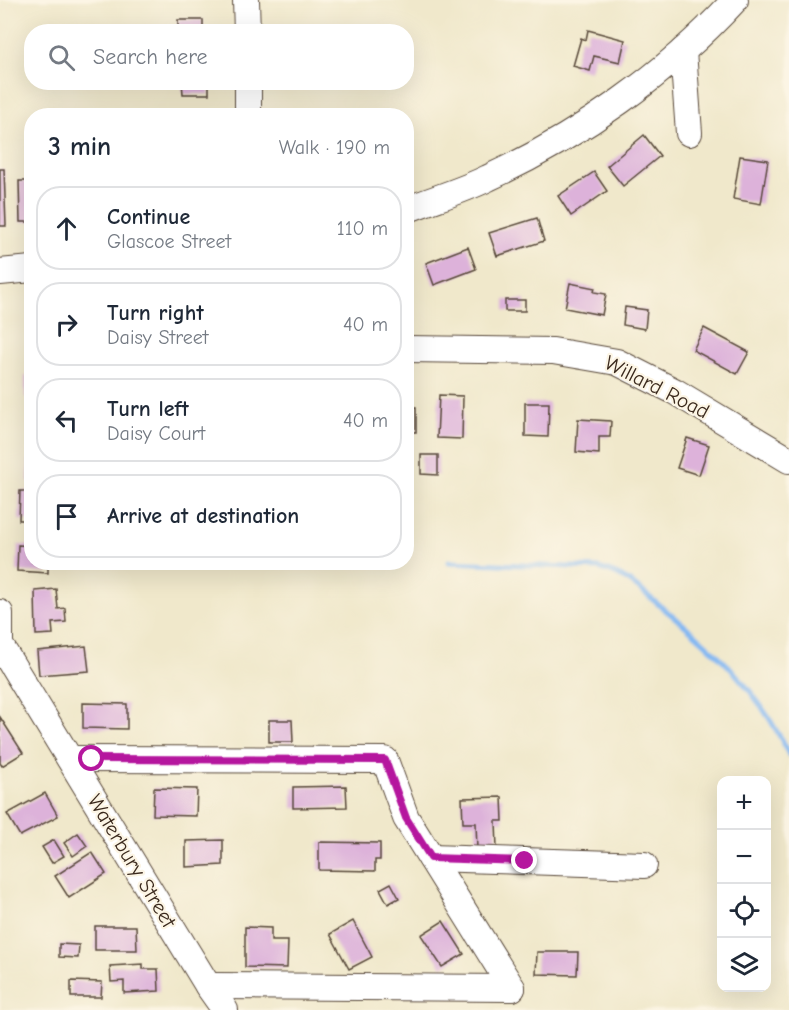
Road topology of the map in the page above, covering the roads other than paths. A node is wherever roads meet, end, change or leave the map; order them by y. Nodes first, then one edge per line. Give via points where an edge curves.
1 (246, 0) edge
2 (735, 0) edge
3 (247, 24) edge
4 (683, 51) junction
5 (248, 90) edge
6 (248, 108) edge
7 (688, 132) dead end
8 (414, 207) edge
9 (24, 270) edge
10 (0, 272) edge
11 (414, 349) edge
12 (789, 460) edge
13 (0, 614) edge
14 (70, 759) junction
15 (431, 858) junction
16 (644, 865) dead end
17 (208, 986) junction
18 (225, 1010) edge

1 - 3 street
2 - 4 street
4 - 7 street
4 - 8 street via 607,110 548,147 486,179
5 - 6 street
9 - 10 street
11 - 12 street, Willard Road via 553,351 617,362 674,391
13 - 14 street, Waterbury Street via 0,645
14 - 15 street via 385,760 406,818
14 - 17 street, Waterbury Street
15 - 16 street
15 - 17 street via 512,988
17 - 18 street, Waterbury Street

